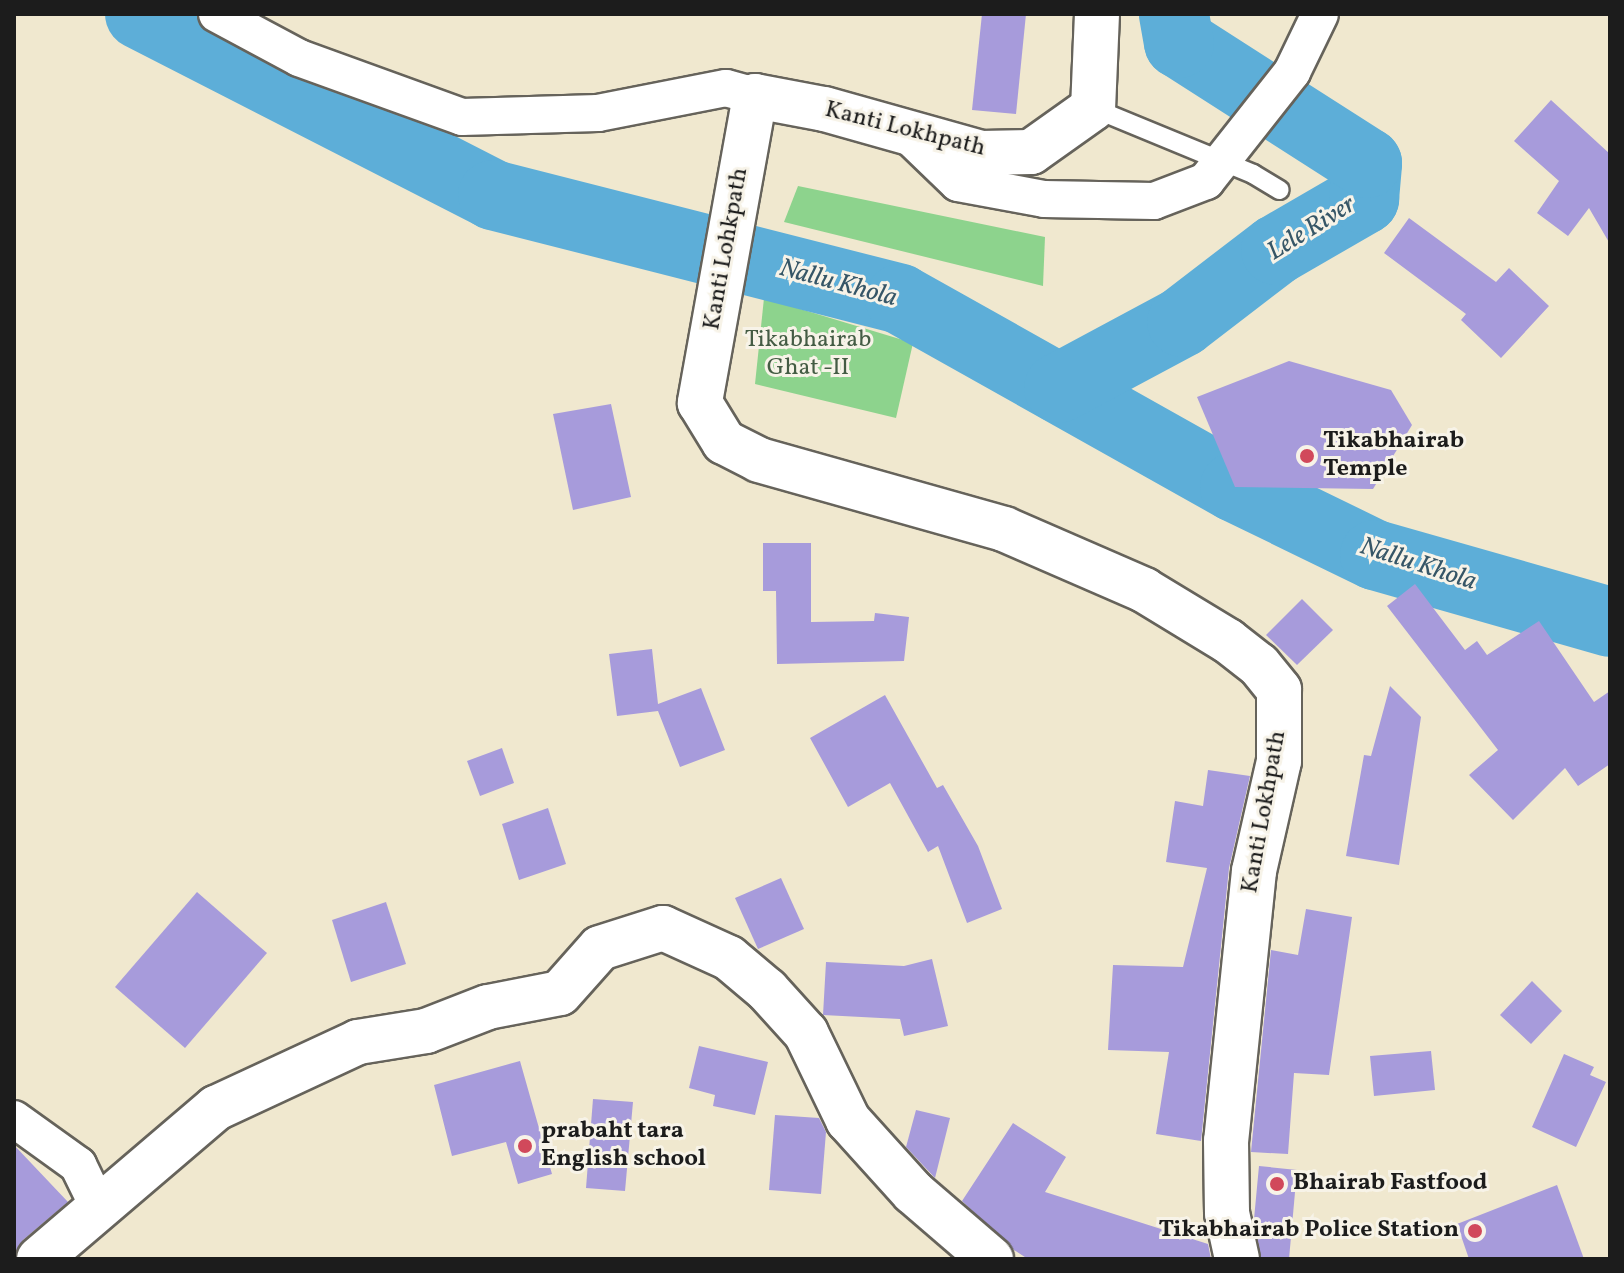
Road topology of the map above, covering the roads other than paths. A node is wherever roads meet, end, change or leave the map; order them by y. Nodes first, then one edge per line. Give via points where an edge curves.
1 (217, 14) edge
2 (1097, 14) edge
3 (1320, 14) edge
4 (755, 96) junction
5 (1093, 108) junction
6 (903, 130) junction
7 (1280, 190) dead end
8 (700, 403) joint
9 (14, 1119) edge
10 (98, 1206) junction
11 (39, 1259) edge
12 (991, 1259) edge
13 (1237, 1259) edge

1 - 4 street via 299,58 462,117 598,113 726,88
2 - 5 main road
3 - 6 street via 1292,72 1206,181 1154,201 1044,199 958,183
4 - 6 main road, Kanti Lokhpath
4 - 8 main road, Kanti Lohkpath
5 - 6 main road, Kanti Lokhpath via 1031,152 981,153
5 - 7 lane
8 - 13 main road, Kanti Lokhpath via 724,442 759,460 1004,529 1144,590 1228,641 1259,665 1279,690 1279,761 1254,871 1226,1141 1227,1213
9 - 10 street via 78,1165
10 - 11 main road
10 - 12 main road via 216,1108 358,1042 426,1031 488,1007 560,993 600,948 663,928 729,958 767,990 806,1033 848,1120 913,1192

